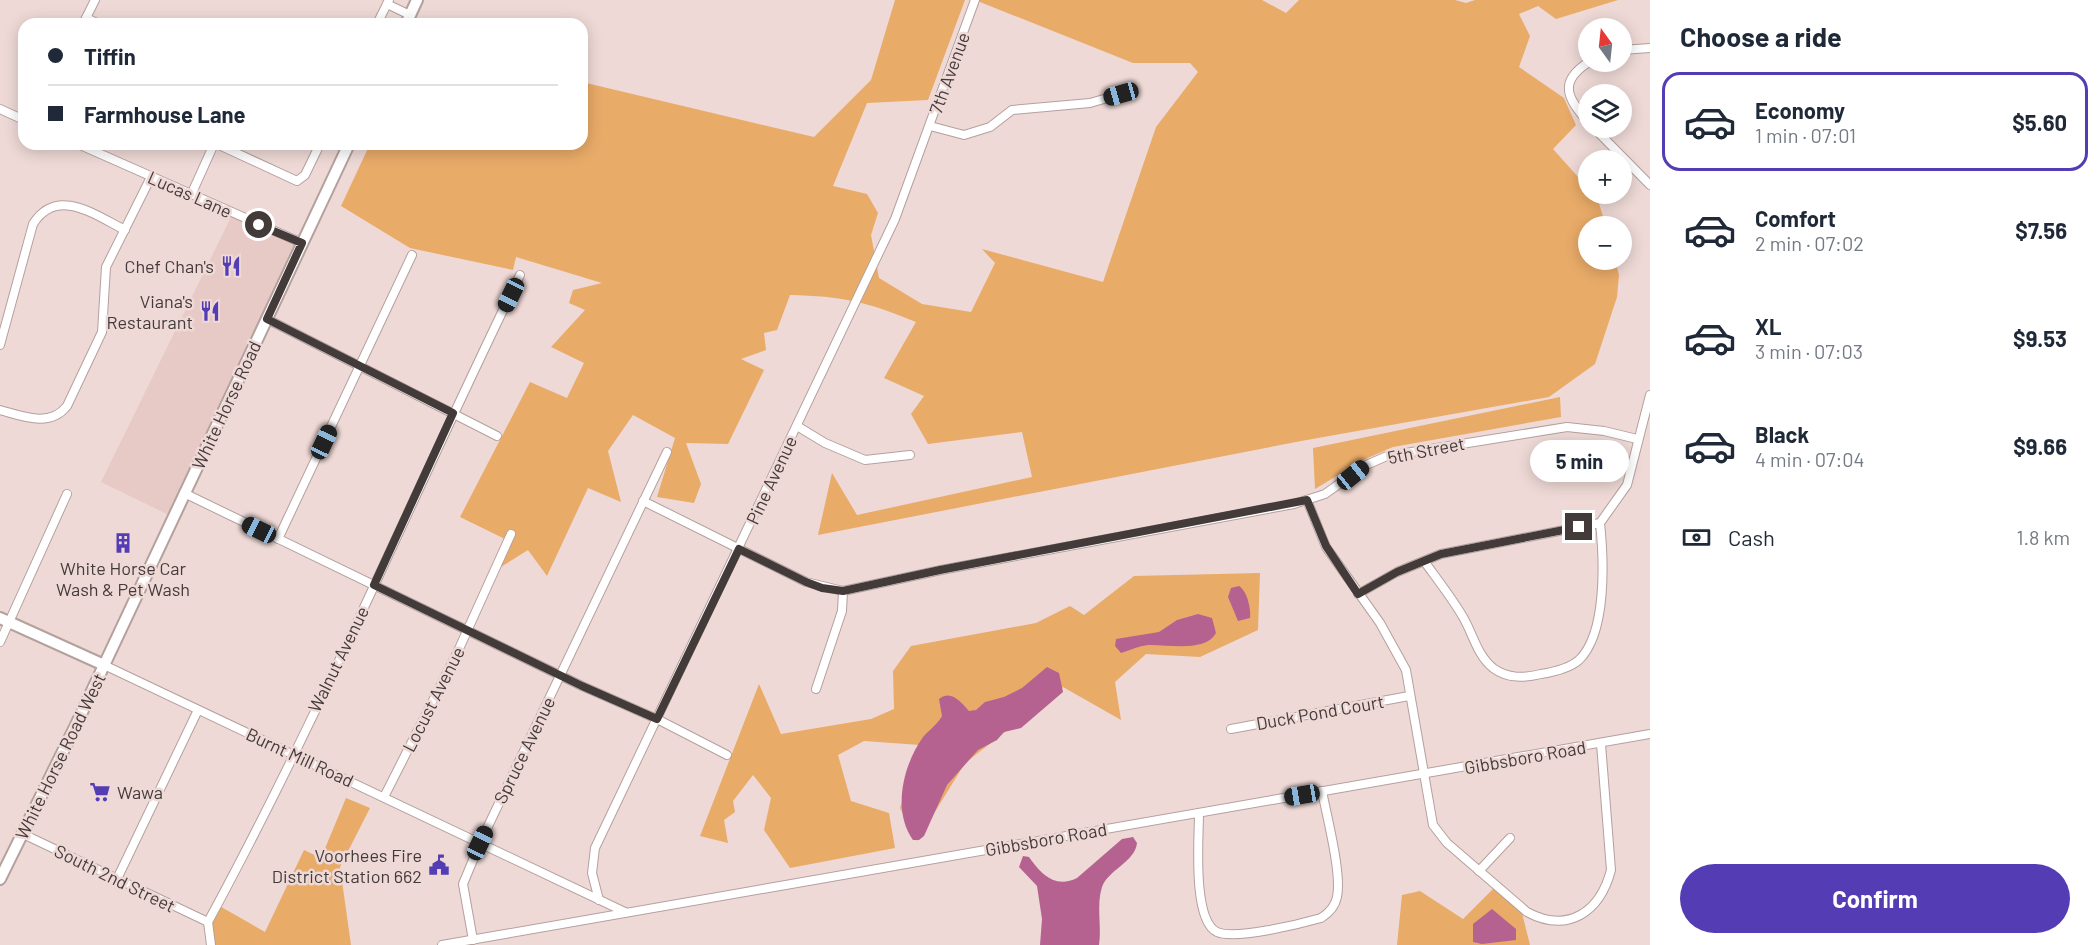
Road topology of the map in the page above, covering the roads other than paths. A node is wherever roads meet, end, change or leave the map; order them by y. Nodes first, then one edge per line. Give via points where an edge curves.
1 (95, 0) edge
2 (417, 0) edge
3 (975, 0) edge
4 (388, 2) edge
5 (86, 18) edge
6 (380, 18) edge
7 (406, 18) edge
8 (409, 18) edge
9 (1650, 48) edge
10 (1632, 49) edge
11 (1578, 71) edge
12 (1121, 94) dead end
13 (1578, 109) edge
14 (0, 110) edge
15 (18, 118) edge
16 (930, 126) junction
17 (1604, 138) edge
18 (91, 150) edge
19 (212, 150) edge
20 (228, 150) edge
21 (317, 150) edge
22 (346, 150) edge
23 (151, 177) junction
24 (1650, 185) edge
25 (191, 195) junction
26 (125, 230) junction
27 (302, 243) junction
28 (412, 255) dead end
29 (520, 275) dead end
30 (267, 319) junction
31 (0, 345) edge
32 (361, 366) junction
33 (1650, 395) edge
34 (0, 410) edge
35 (453, 413) junction
36 (797, 426) junction
37 (497, 436) dead end
38 (1637, 439) junction
39 (667, 452) dead end
40 (910, 455) dead end
41 (68, 494) dead end
42 (184, 494) junction
43 (1307, 500) junction
44 (644, 501) junction
45 (1600, 523) junction
46 (511, 534) dead end
47 (278, 539) junction
48 (739, 549) junction
49 (1424, 561) junction
50 (374, 585) junction
51 (843, 591) junction
52 (1358, 594) junction
53 (0, 618) edge
54 (11, 623) junction
55 (467, 631) junction
56 (0, 642) edge
57 (104, 665) junction
58 (560, 676) junction
59 (816, 689) dead end
60 (1409, 696) junction
61 (198, 710) junction
62 (657, 719) junction
63 (1231, 729) dead end
64 (1650, 734) edge
65 (1601, 744) junction
66 (293, 753) junction
67 (728, 755) dead end
68 (1423, 772) junction
69 (1322, 791) junction
70 (384, 797) junction
71 (1199, 813) junction
72 (23, 834) junction
73 (1510, 838) dead end
74 (480, 843) junction
75 (1479, 871) junction
76 (0, 879) edge
77 (117, 879) junction
78 (599, 900) junction
79 (627, 912) junction
80 (207, 922) junction
81 (473, 940) junction
82 (211, 945) edge
83 (442, 945) edge

1 - 5 street
2 - 8 main road
3 - 16 street, 7th Avenue
4 - 6 street
4 - 7 street
9 - 10 street
11 - 13 street via 1568,90
12 - 16 street, 7th Avenue via 1090,103 1012,110 990,127 964,135
14 - 15 street
16 - 36 street, Pine Avenue via 895,219
17 - 24 street
18 - 23 street, Lucas Lane
19 - 25 street
20 - 21 street via 297,181 305,175
22 - 27 main road, White Horse Road
23 - 25 street, Lucas Lane
23 - 26 street
25 - 27 street, Lucas Lane
26 - 31 street via 70,204 42,212 33,224
26 - 34 street via 104,273 102,332 68,406 44,419
27 - 30 main road, White Horse Road
28 - 32 street
29 - 35 street, Walnut Avenue
30 - 32 street
30 - 42 main road, White Horse Road
32 - 35 street
32 - 47 street
33 - 38 street
35 - 37 street
35 - 50 street, Walnut Avenue
36 - 40 street via 865,460
36 - 48 street, Pine Avenue
38 - 43 street, 5th Street via 1604,430 1568,427 1387,456 1364,466 1326,494
38 - 45 street via 1627,485
39 - 44 street, Spruce Avenue
41 - 54 street
42 - 47 street
42 - 57 main road, White Horse Road
43 - 51 street, 5th Street
43 - 52 street via 1326,546
44 - 48 street, 5th Street
44 - 58 street, Spruce Avenue
45 - 49 street via 1441,554
45 - 49 street via 1603,549 1592,643 1577,662 1544,674 1516,677 1492,667 1481,656 1462,616
46 - 55 street, Locust Avenue
47 - 50 street
48 - 51 street, 5th Street via 806,582
48 - 62 street, Pine Avenue
49 - 52 street
50 - 55 street
50 - 66 street, Walnut Avenue
51 - 59 street via 842,611
52 - 60 street via 1406,670
53 - 54 main road, Burnt Mill Road
54 - 56 street
54 - 57 main road, Burnt Mill Road
55 - 58 street
55 - 70 street, Locust Avenue
57 - 61 street, Burnt Mill Road
57 - 72 main road, White Horse Road West
58 - 62 street
58 - 74 street, Spruce Avenue
60 - 63 street, Duck Pond Court
60 - 68 street
61 - 66 street, Burnt Mill Road
61 - 77 street
62 - 67 street
62 - 78 street, Pine Avenue via 595,848 592,873
64 - 65 street, Gibbsboro Road
65 - 68 street, Gibbsboro Road
65 - 75 street via 1611,870 1602,897 1592,908 1565,920 1540,919
66 - 70 street, Burnt Mill Road
66 - 80 street, Walnut Avenue
68 - 69 street, Gibbsboro Road
68 - 75 street via 1433,825
69 - 71 street, Gibbsboro Road
69 - 71 street via 1338,880 1337,900 1321,918 1254,932 1216,932 1206,920 1200,902
70 - 74 street, Burnt Mill Road
71 - 79 street, Gibbsboro Road
72 - 76 main road, White Horse Road West
72 - 77 street, South 2nd Street
73 - 75 street
74 - 78 street, Burnt Mill Road
74 - 81 street, Spruce Avenue via 463,884
77 - 80 street, South 2nd Street
78 - 79 street, Burnt Mill Road
79 - 81 street, Gibbsboro Road
80 - 82 street
81 - 83 street, Gibbsboro Road

